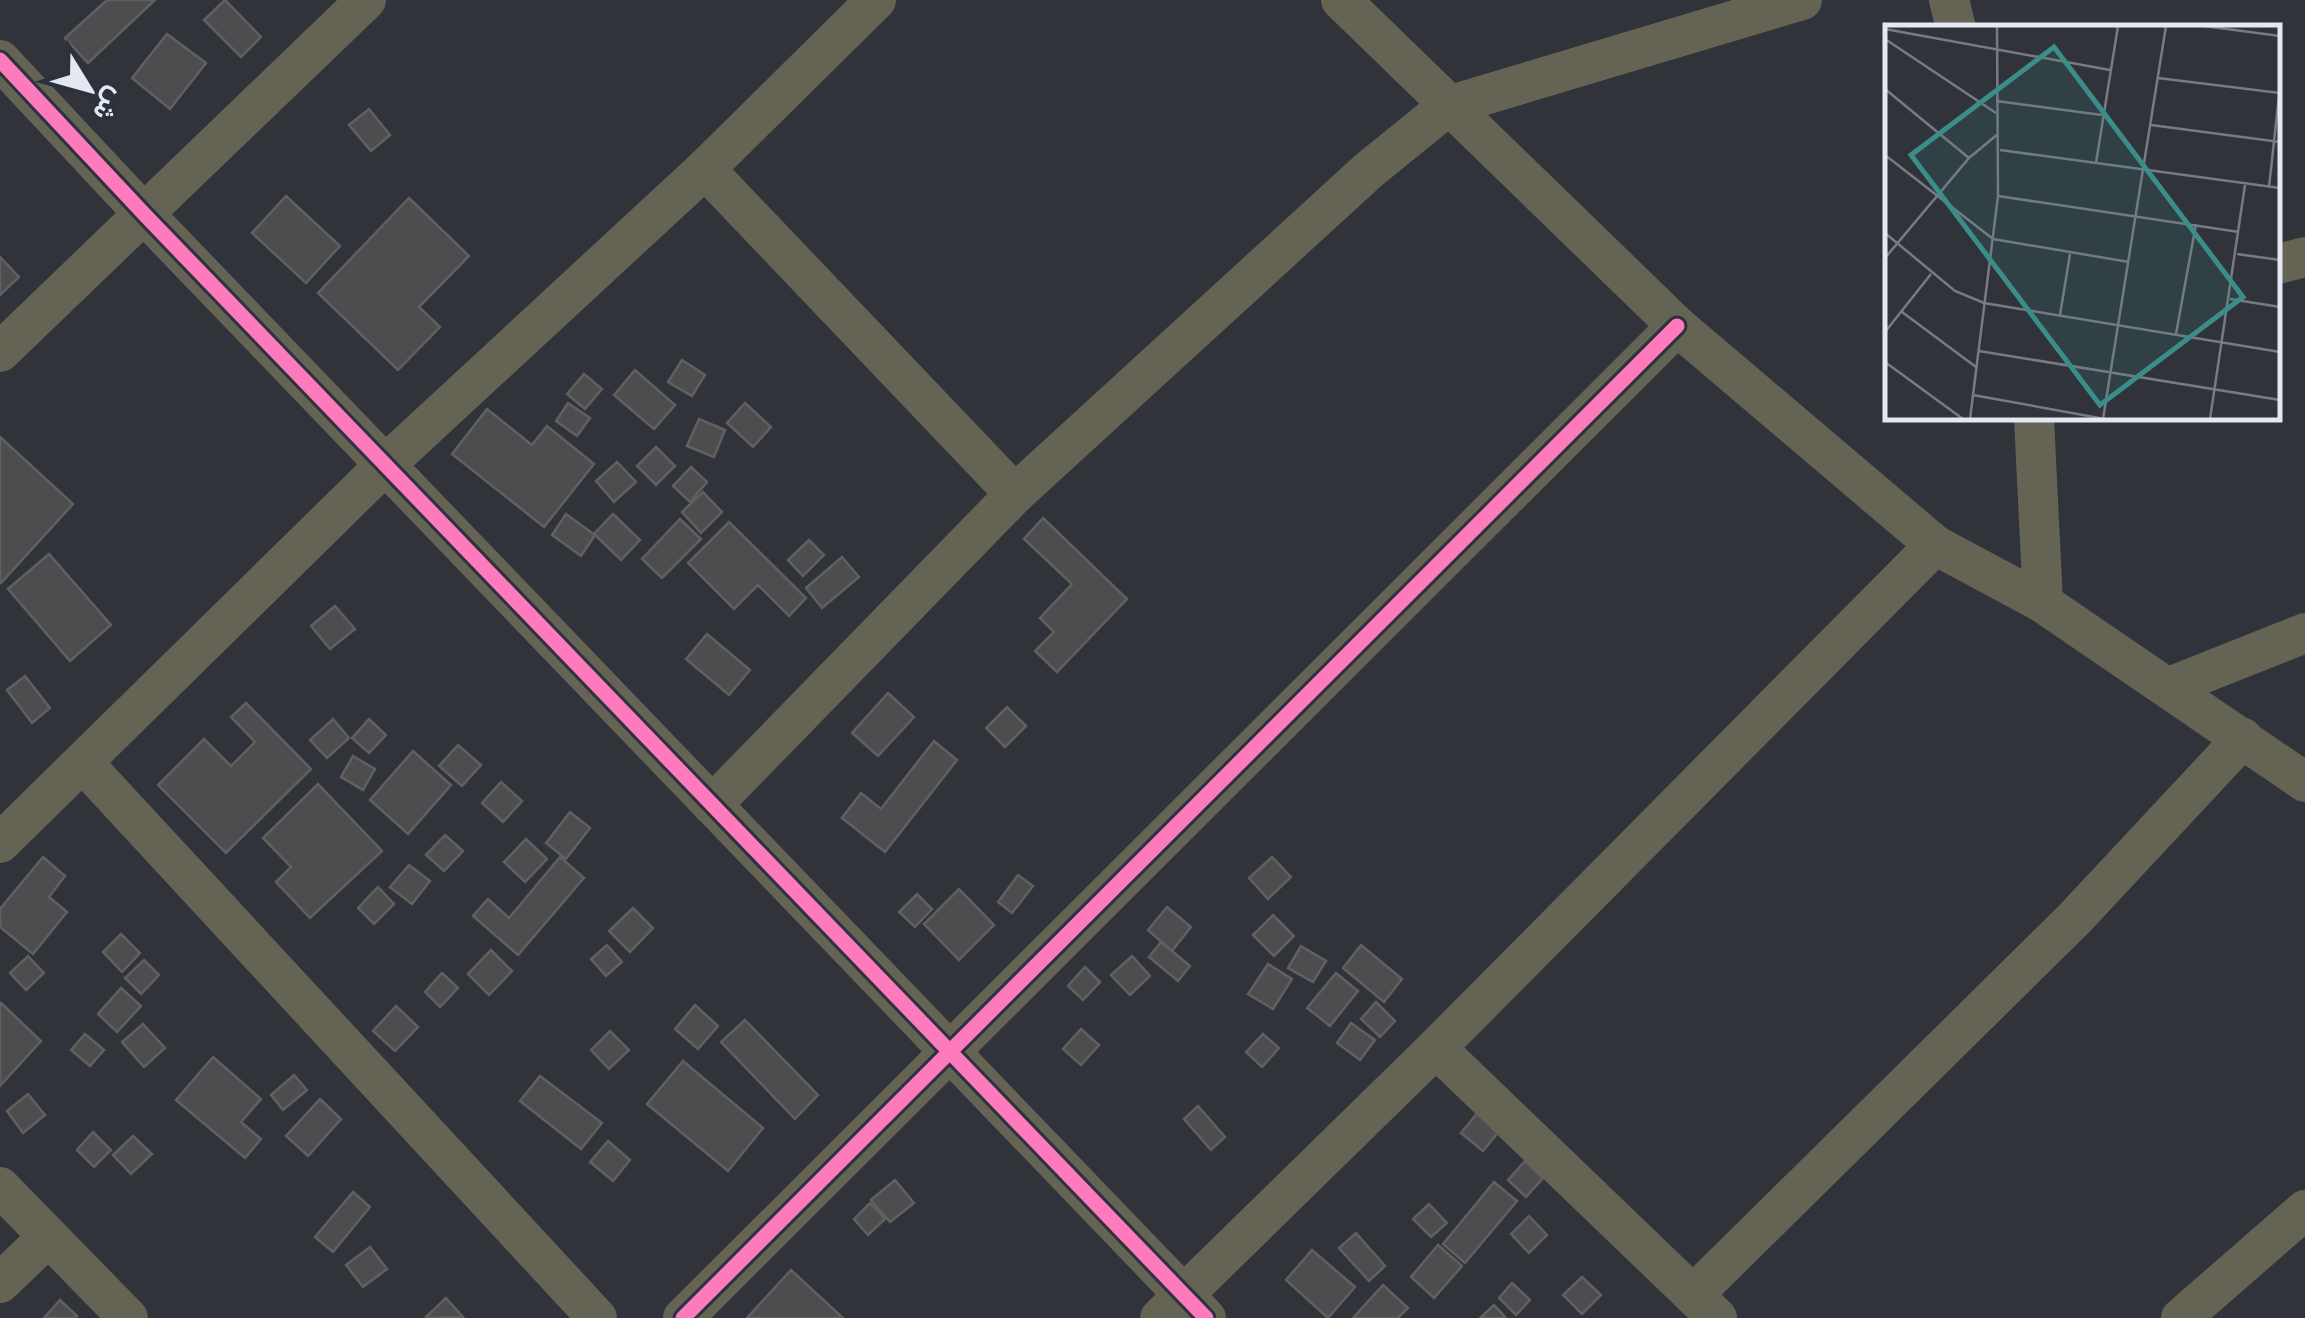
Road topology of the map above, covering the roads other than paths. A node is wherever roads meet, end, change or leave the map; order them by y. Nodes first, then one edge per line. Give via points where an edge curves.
1 (366, 0) edge
2 (876, 0) edge
3 (1340, 0) edge
4 (1802, 0) edge
5 (1949, 0) edge
6 (1955, 25) edge
7 (0, 60) edge
8 (1448, 106) junction
9 (704, 170) junction
10 (145, 214) junction
11 (2305, 257) edge
12 (2280, 263) edge
13 (1677, 326) junction
14 (0, 352) edge
15 (2034, 420) edge
16 (385, 465) junction
17 (1015, 494) junction
18 (1935, 545) junction
19 (2043, 603) junction
20 (2305, 633) edge
21 (2169, 687) junction
22 (2243, 738) junction
23 (84, 764) junction
24 (2305, 782) edge
25 (712, 805) junction
26 (0, 843) edge
27 (1436, 1048) junction
28 (951, 1052) junction
29 (0, 1187) edge
30 (2305, 1210) edge
31 (48, 1237) junction
32 (0, 1282) edge
33 (1706, 1306) edge
34 (1183, 1310) edge
35 (128, 1318) edge
36 (598, 1318) edge
37 (684, 1318) edge
38 (2181, 1318) edge

1 - 10 street
2 - 9 street
3 - 8 street
4 - 8 street
5 - 6 street
7 - 10 street
8 - 13 street
8 - 17 street via 1369,170
9 - 16 street
9 - 17 street
10 - 14 street
10 - 16 street
11 - 12 street
13 - 18 street
13 - 28 street
15 - 19 street
16 - 23 street
16 - 25 street
17 - 25 street
18 - 19 street
18 - 27 street
19 - 21 street
20 - 21 street
21 - 22 street
22 - 24 street
22 - 33 street
23 - 26 street
23 - 36 street
25 - 28 street
27 - 33 street
27 - 34 street
28 - 34 street
28 - 37 street
29 - 31 street
30 - 38 street
31 - 32 street
31 - 35 street

